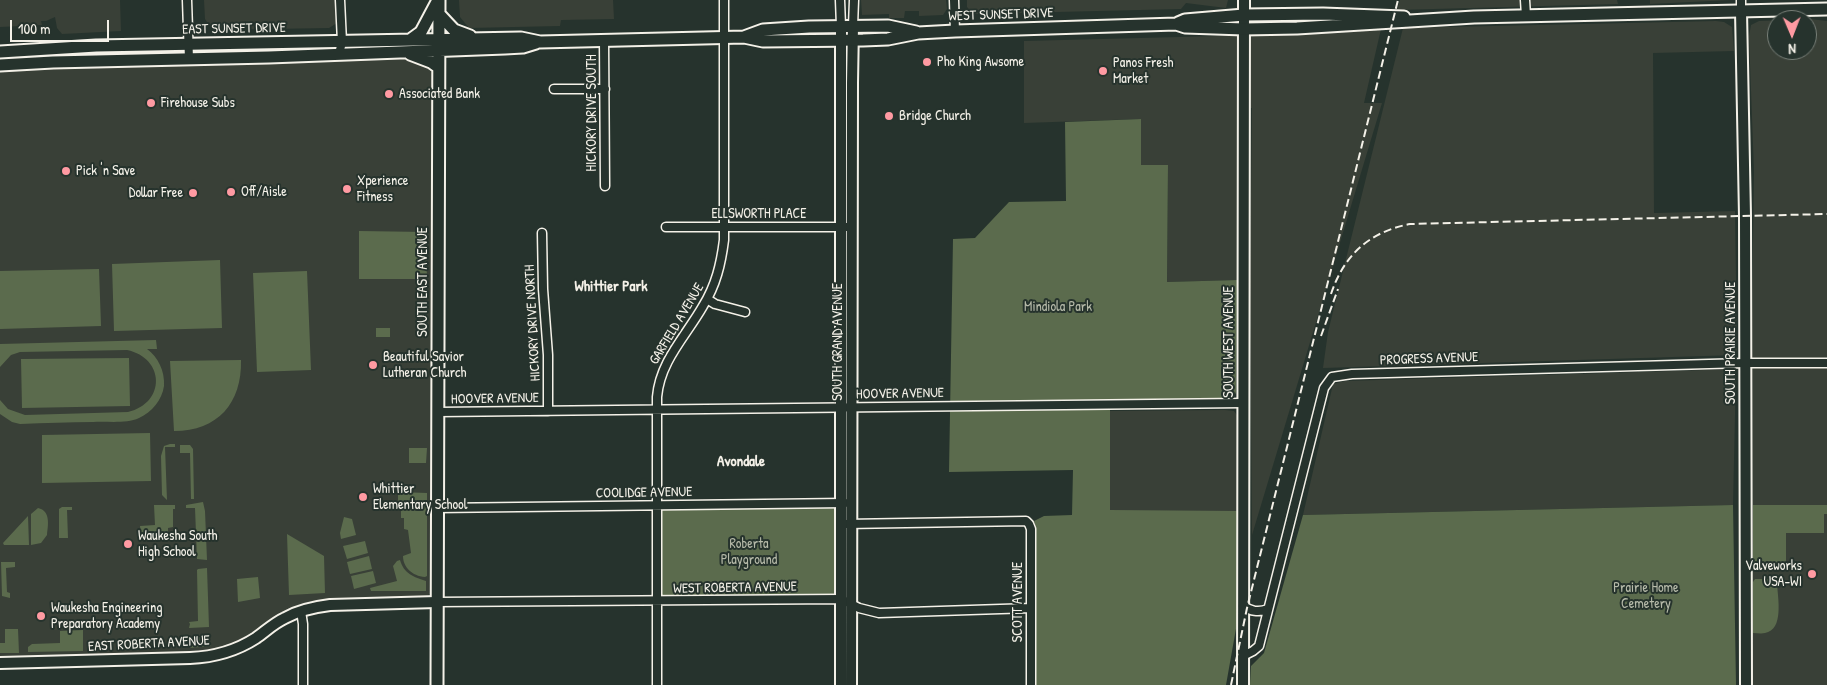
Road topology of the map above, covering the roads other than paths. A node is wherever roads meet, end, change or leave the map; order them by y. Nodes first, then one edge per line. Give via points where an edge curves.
1 (187, 0) edge
2 (340, 0) edge
3 (438, 0) edge
4 (724, 0) edge
5 (840, 0) edge
6 (854, 0) edge
7 (954, 0) edge
8 (1244, 0) edge
9 (1525, 0) edge
10 (1741, 5) edge
11 (1827, 9) edge
12 (439, 14) junction
13 (1244, 15) junction
14 (1526, 16) junction
15 (1423, 19) junction
16 (1176, 24) junction
17 (841, 26) junction
18 (853, 26) junction
19 (1244, 29) junction
20 (955, 31) junction
21 (918, 33) junction
22 (724, 37) junction
23 (744, 37) junction
24 (489, 39) junction
25 (410, 40) junction
26 (604, 40) junction
27 (847, 40) junction
28 (342, 42) junction
29 (540, 42) junction
30 (0, 44) edge
31 (188, 44) junction
32 (438, 45) junction
33 (27, 50) junction
34 (0, 52) edge
35 (401, 52) junction
36 (339, 54) junction
37 (188, 59) junction
38 (0, 65) edge
39 (438, 67) junction
40 (846, 83) junction
41 (554, 89) dead end
42 (604, 89) junction
43 (841, 134) junction
44 (852, 134) junction
45 (605, 186) dead end
46 (666, 227) dead end
47 (724, 227) junction
48 (846, 227) junction
49 (542, 233) dead end
50 (707, 299) junction
51 (745, 312) dead end
52 (841, 317) junction
53 (852, 317) junction
54 (1745, 363) junction
55 (1827, 363) edge
56 (1243, 403) junction
57 (847, 407) junction
58 (657, 409) junction
59 (548, 411) junction
60 (438, 412) junction
61 (846, 502) junction
62 (657, 505) junction
63 (437, 508) junction
64 (846, 524) junction
65 (841, 599) junction
66 (437, 602) junction
67 (657, 602) junction
68 (851, 604) junction
69 (1242, 606) junction
70 (1031, 608) junction
71 (1268, 609) junction
72 (301, 611) junction
73 (1243, 656) junction
74 (0, 663) edge
75 (303, 685) edge
76 (437, 685) edge
77 (657, 685) edge
78 (841, 685) edge
79 (851, 685) edge
80 (1031, 685) edge
81 (1242, 685) edge
82 (1746, 685) edge

1 - 31 street
2 - 28 street
3 - 12 main road, SOUTH EAST AVENUE
3 - 25 main road via 421,32
4 - 22 street, GARFIELD AVENUE
5 - 17 street, SOUTH GRAND AVENUE
6 - 18 street, SOUTH GRAND AVENUE
7 - 20 street
8 - 13 street, SOUTH WEST AVENUE
9 - 14 street
10 - 11 main road, WEST SUNSET DRIVE
10 - 14 main road, WEST SUNSET DRIVE
10 - 54 street, SOUTH PRAIRIE AVENUE
12 - 24 main road via 457,32
12 - 32 main road, SOUTH EAST AVENUE
13 - 15 main road, WEST SUNSET DRIVE via 1366,15
13 - 16 main road, WEST SUNSET DRIVE via 1185,20
13 - 19 street, SOUTH WEST AVENUE
14 - 15 main road, WEST SUNSET DRIVE
15 - 19 main road, WEST SUNSET DRIVE
16 - 19 main road, WEST SUNSET DRIVE
16 - 20 main road, WEST SUNSET DRIVE
17 - 18 main road, WEST SUNSET DRIVE
17 - 23 main road, WEST SUNSET DRIVE via 763,30
17 - 27 street, SOUTH GRAND AVENUE
18 - 21 main road, WEST SUNSET DRIVE via 888,26
18 - 27 street, SOUTH GRAND AVENUE
19 - 56 street, SOUTH WEST AVENUE
20 - 21 main road, WEST SUNSET DRIVE
21 - 27 main road, WEST SUNSET DRIVE via 888,39
22 - 23 main road, WEST SUNSET DRIVE
22 - 26 main road, WEST SUNSET DRIVE
22 - 47 street, GARFIELD AVENUE
23 - 27 main road, WEST SUNSET DRIVE via 763,41
24 - 29 main road, WEST SUNSET DRIVE via 521,38
24 - 32 main road, WEST SUNSET DRIVE
25 - 28 main road, EAST SUNSET DRIVE
25 - 32 main road, EAST SUNSET DRIVE
26 - 29 main road, WEST SUNSET DRIVE
26 - 42 street, HICKORY DRIVE SOUTH
27 - 40 street, SOUTH GRAND AVENUE
28 - 31 main road, EAST SUNSET DRIVE
28 - 36 street
29 - 32 main road, WEST SUNSET DRIVE via 523,47
30 - 33 main road
31 - 33 main road, EAST SUNSET DRIVE
31 - 37 street
32 - 35 main road, EAST SUNSET DRIVE
32 - 39 main road, SOUTH EAST AVENUE
33 - 34 main road, EAST SUNSET DRIVE
35 - 36 main road, EAST SUNSET DRIVE
35 - 39 main road
36 - 37 main road, EAST SUNSET DRIVE
37 - 38 main road, EAST SUNSET DRIVE
39 - 60 main road, SOUTH EAST AVENUE
40 - 43 street, SOUTH GRAND AVENUE
40 - 44 street, SOUTH GRAND AVENUE
41 - 42 street
42 - 45 street, HICKORY DRIVE SOUTH
43 - 44 street
43 - 48 street, SOUTH GRAND AVENUE
44 - 48 street, SOUTH GRAND AVENUE
46 - 47 street, ELLSWORTH PLACE
47 - 48 street, ELLSWORTH PLACE
47 - 50 street, GARFIELD AVENUE via 720,269
48 - 52 street, SOUTH GRAND AVENUE
48 - 53 street, SOUTH GRAND AVENUE
49 - 59 street, HICKORY DRIVE NORTH
50 - 51 street
50 - 58 street, GARFIELD AVENUE via 662,372 657,389
52 - 53 street
52 - 57 street, SOUTH GRAND AVENUE
53 - 57 street, SOUTH GRAND AVENUE
54 - 55 street, PROGRESS AVENUE
54 - 71 street, PROGRESS AVENUE via 1342,374 1332,377 1324,388
54 - 82 street, SOUTH PRAIRIE AVENUE
56 - 57 street, HOOVER AVENUE
56 - 69 street, SOUTH WEST AVENUE
57 - 58 street, HOOVER AVENUE
57 - 61 street, SOUTH GRAND AVENUE
58 - 59 street, HOOVER AVENUE
58 - 62 street, GARFIELD AVENUE
59 - 60 street, HOOVER AVENUE
60 - 63 main road, SOUTH EAST AVENUE
61 - 62 street, COOLIDGE AVENUE
61 - 64 street, SOUTH GRAND AVENUE
62 - 63 street, COOLIDGE AVENUE
62 - 67 street, GARFIELD AVENUE
63 - 66 main road, SOUTH EAST AVENUE
64 - 65 street, SOUTH GRAND AVENUE
64 - 68 street, SOUTH GRAND AVENUE
64 - 70 street, SCOTT AVENUE via 1026,520 1031,529
65 - 67 street, WEST ROBERTA AVENUE
65 - 68 street, WEST ROBERTA AVENUE
65 - 78 street, SOUTH GRAND AVENUE
66 - 67 street, WEST ROBERTA AVENUE
66 - 72 street, EAST ROBERTA AVENUE via 330,605
66 - 76 main road, SOUTH EAST AVENUE
67 - 77 street, GARFIELD AVENUE
68 - 70 street, WEST ROBERTA AVENUE via 878,613
68 - 79 street, SOUTH GRAND AVENUE
69 - 71 street via 1252,611
69 - 73 street, SOUTH WEST AVENUE
70 - 80 street, SCOTT AVENUE
71 - 73 street, PROGRESS AVENUE via 1259,646
72 - 74 street, EAST ROBERTA AVENUE via 237,648 210,656
72 - 75 street
73 - 81 street, SOUTH WEST AVENUE

